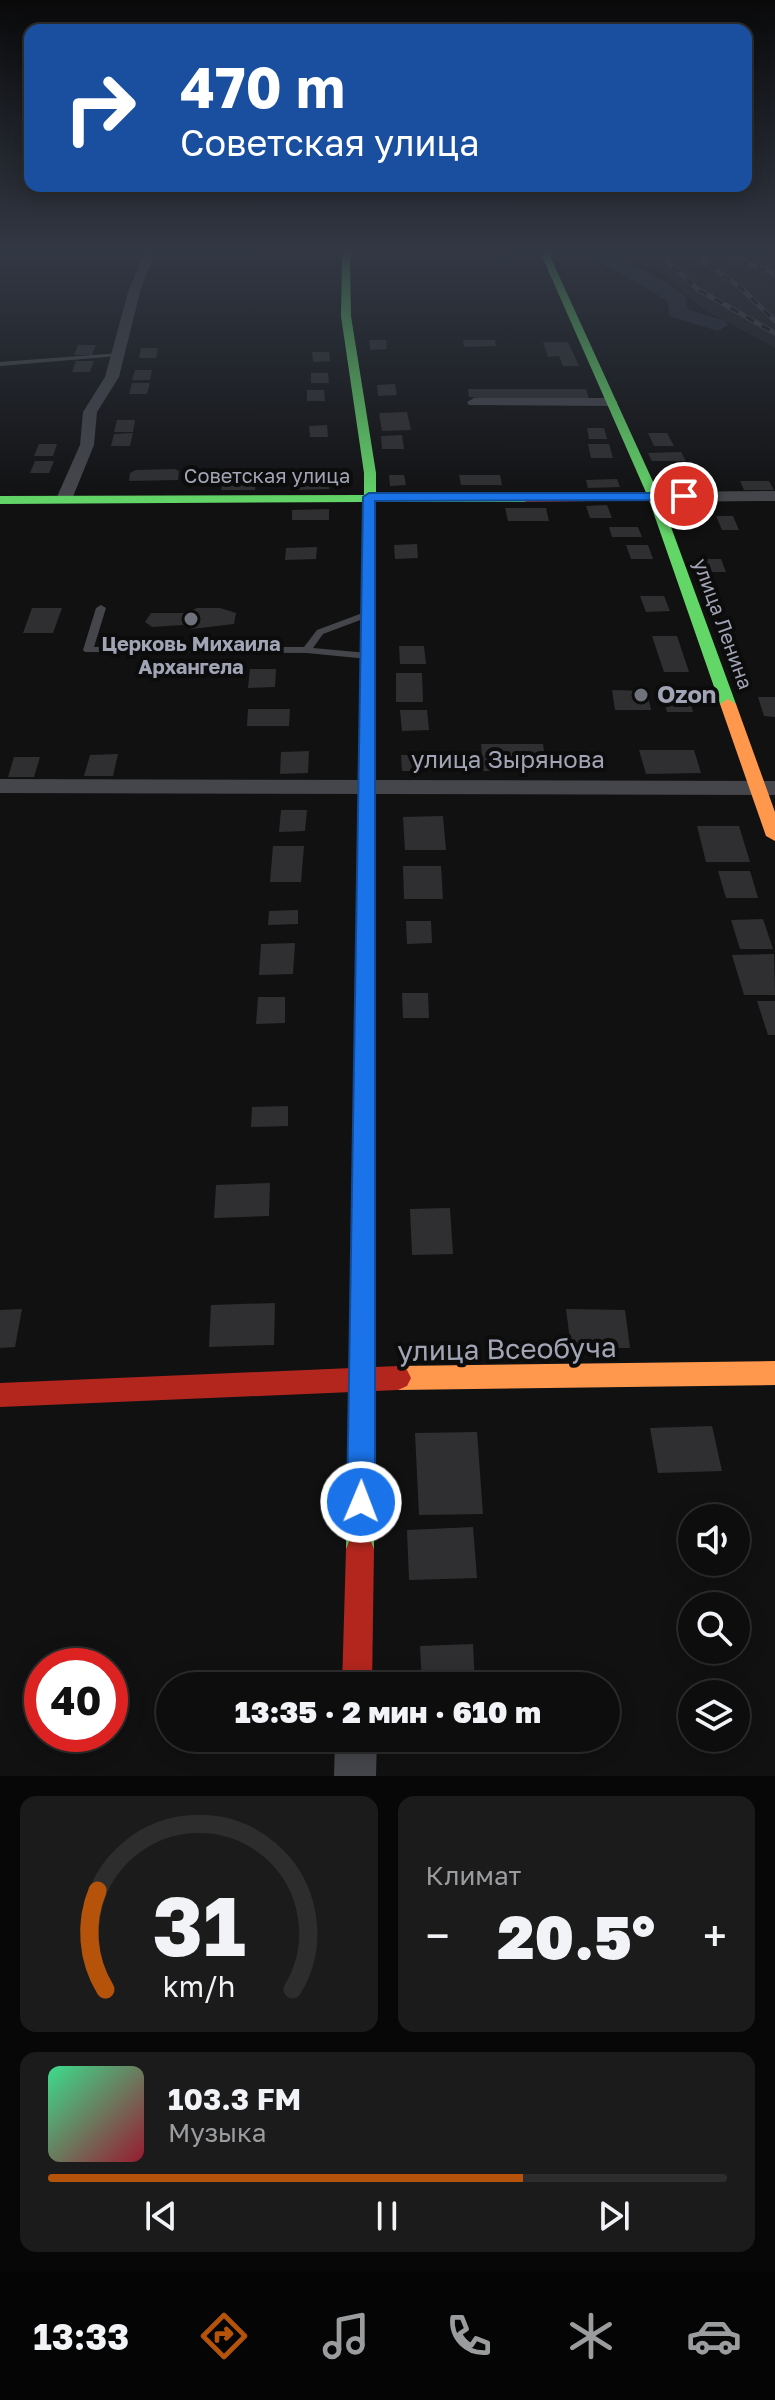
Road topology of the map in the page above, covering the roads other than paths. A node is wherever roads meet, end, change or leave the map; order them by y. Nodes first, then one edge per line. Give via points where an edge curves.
1 (122, 337) edge
2 (350, 337) edge
3 (582, 337) edge
4 (118, 354) junction
5 (0, 364) edge
6 (474, 402) dead end
7 (611, 402) junction
8 (775, 496) edge
9 (369, 497) junction
10 (654, 497) junction
11 (64, 499) junction
12 (0, 500) edge
13 (101, 608) dead end
14 (369, 614) junction
15 (307, 650) junction
16 (369, 656) junction
17 (365, 785) junction
18 (0, 786) edge
19 (767, 788) edge
20 (775, 836) edge
21 (775, 1373) edge
22 (363, 1379) junction
23 (0, 1395) edge
24 (357, 1672) edge
25 (356, 1752) edge
26 (355, 1776) edge

1 - 4 street
2 - 9 street
3 - 7 street, улица Ленина
4 - 5 lane
4 - 11 street via 112,377 90,412 87,445
6 - 7 street
7 - 10 street, улица Ленина
8 - 10 street, Советская улица
9 - 10 street, Советская улица
9 - 11 street, Советская улица
9 - 14 street
10 - 19 street, улица Ленина
11 - 12 street, Советская улица
13 - 15 lane via 88,650
14 - 15 lane via 320,632
14 - 16 street
15 - 16 lane
16 - 17 street
17 - 18 street, улица Зырянова
17 - 19 street, улица Зырянова
17 - 22 street
19 - 20 street, улица Ленина
21 - 22 street, улица Всеобуча
22 - 23 street, улица Всеобуча
22 - 24 street
25 - 26 street

